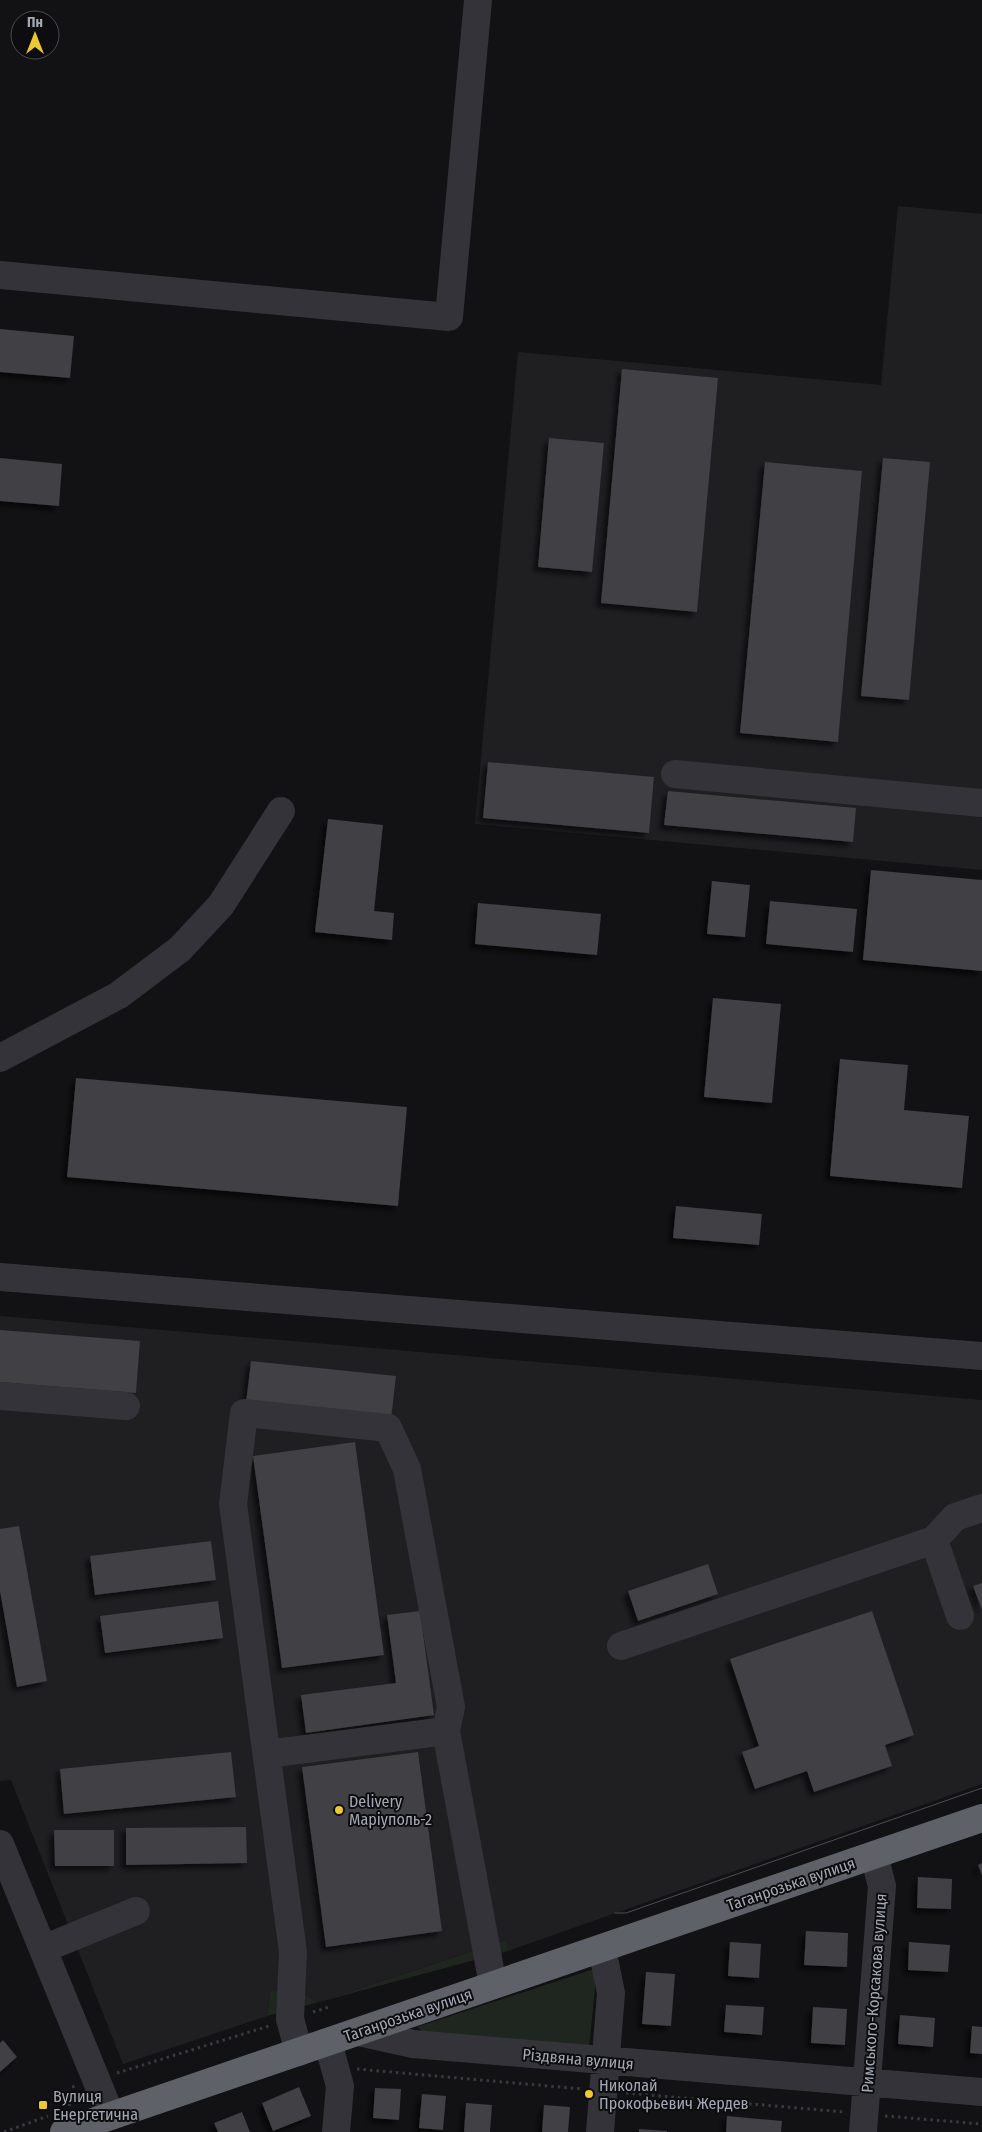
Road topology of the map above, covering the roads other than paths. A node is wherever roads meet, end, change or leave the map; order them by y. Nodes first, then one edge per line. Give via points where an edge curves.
1 (478, 0) edge
2 (0, 275) edge
3 (675, 774) dead end
4 (982, 803) edge
5 (281, 811) dead end
6 (0, 1058) edge
7 (0, 1276) edge
8 (982, 1356) edge
9 (0, 1396) edge
10 (126, 1406) dead end
11 (982, 1508) edge
12 (934, 1540) junction
13 (960, 1616) dead end
14 (621, 1646) dead end
15 (446, 1731) junction
16 (267, 1754) junction
17 (982, 1818) edge
18 (0, 1844) edge
19 (874, 1855) junction
20 (136, 1911) dead end
21 (43, 1949) junction
22 (602, 1949) junction
23 (493, 1985) junction
24 (404, 2017) junction
25 (359, 2032) junction
26 (328, 2043) junction
27 (413, 2044) junction
28 (299, 2052) junction
29 (606, 2061) junction
30 (867, 2083) junction
31 (982, 2092) edge
32 (111, 2116) junction
33 (68, 2123) edge
34 (864, 2123) edge
35 (336, 2132) edge
36 (600, 2132) edge

1 - 2 street via 448,317
3 - 4 street
5 - 6 street via 221,905 180,950 119,995
7 - 8 street
9 - 10 street
11 - 12 street via 955,1517
12 - 13 street
12 - 14 street
15 - 16 street
15 - 16 street via 451,1707 407,1469 388,1428 244,1413 233,1504
15 - 23 street
16 - 28 street via 294,1952 290,2019
17 - 19 highway, Таганрозька вулиця
18 - 21 street
19 - 22 highway, Таганрозька вулиця
19 - 30 street, Римського-Корсакова вулиця via 882,1886
20 - 21 street
21 - 32 street
22 - 23 highway, Таганрозька вулиця
22 - 29 street via 610,1993
23 - 24 highway, Таганрозька вулиця
24 - 25 highway, Таганрозька вулиця
24 - 27 street
25 - 26 highway, Таганрозька вулиця
25 - 27 street, Різдвяна вулиця
26 - 28 highway, Таганрозька вулиця
26 - 35 street via 340,2086
27 - 29 street, Різдвяна вулиця
28 - 32 highway, Таганрозька вулиця
29 - 30 street, Різдвяна вулиця
29 - 36 street
30 - 31 street, Різдвяна вулиця
30 - 34 street, Римського-Корсакова вулиця
32 - 33 highway, Таганрозька вулиця

